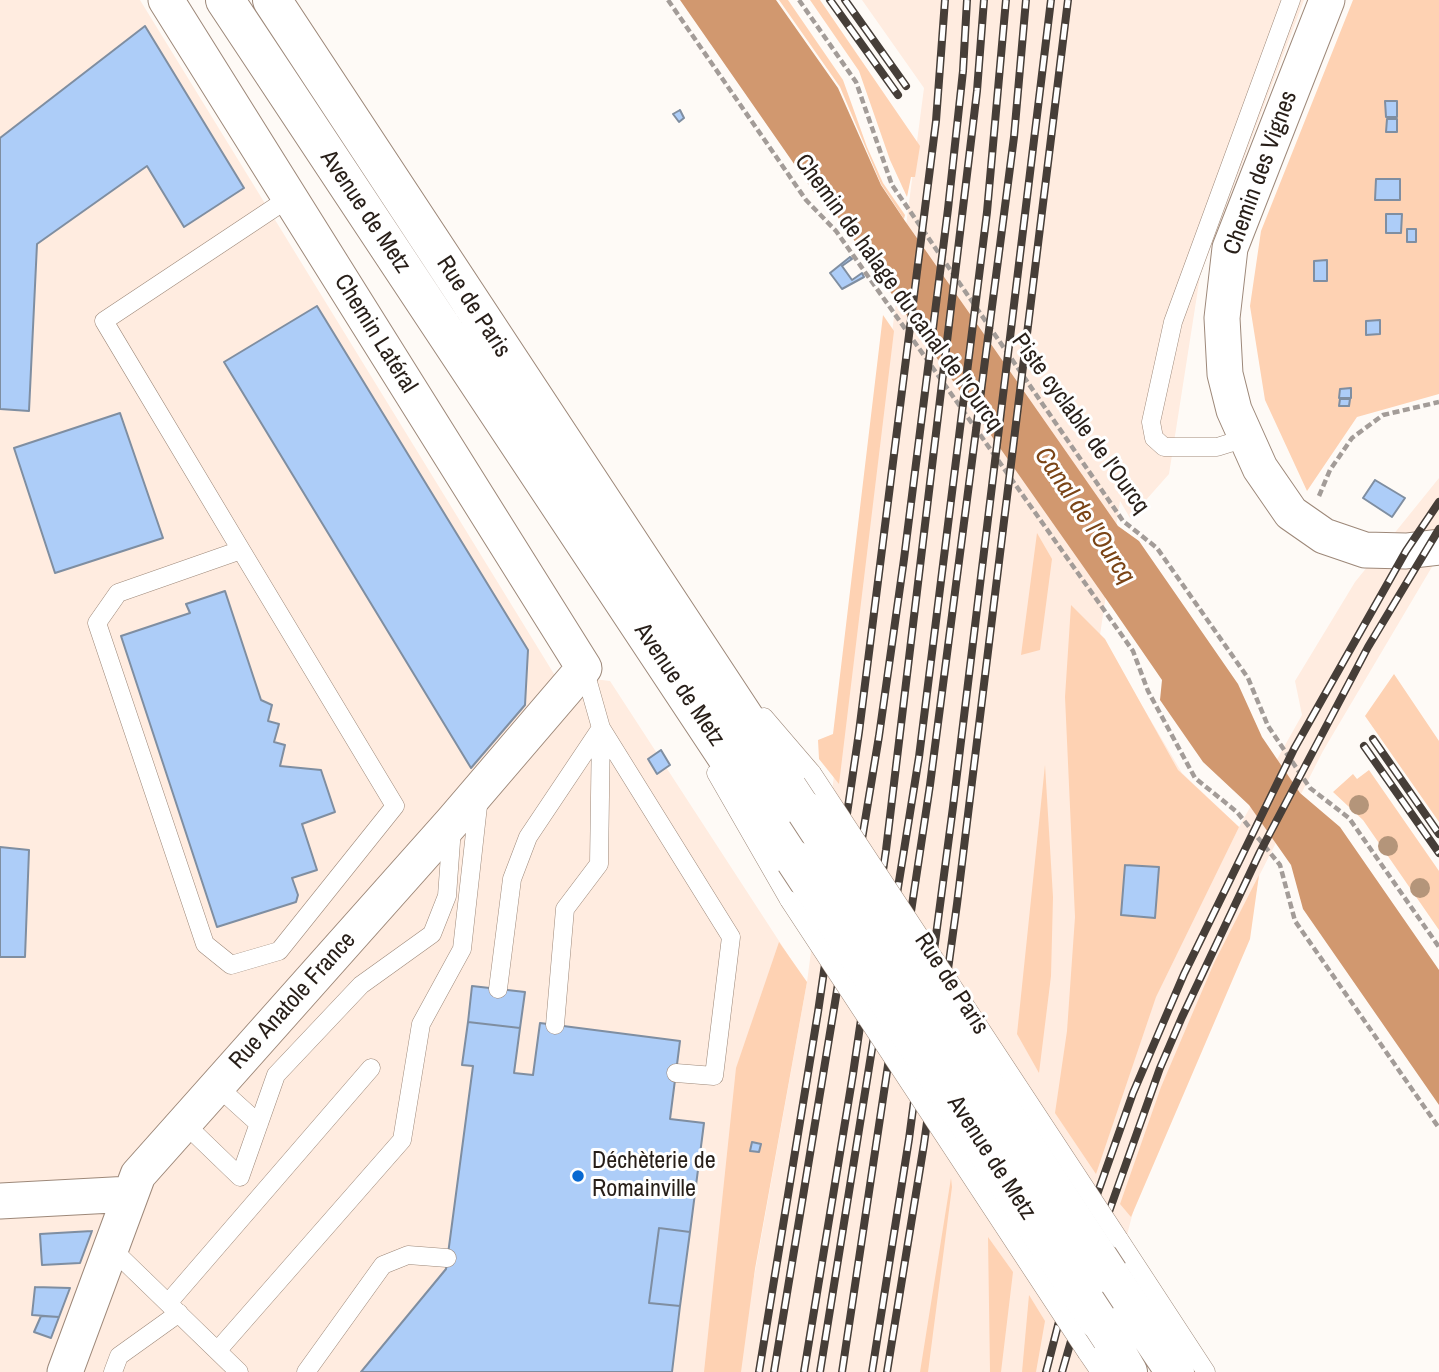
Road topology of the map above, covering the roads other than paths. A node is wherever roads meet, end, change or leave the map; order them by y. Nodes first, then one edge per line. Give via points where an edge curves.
1 (166, 0) edge
2 (225, 0) edge
3 (272, 0) edge
4 (1291, 0) edge
5 (1327, 0) edge
6 (289, 198) junction
7 (1246, 438) junction
8 (1439, 547) edge
9 (241, 550) junction
10 (602, 569) junction
11 (674, 613) junction
12 (584, 668) junction
13 (601, 727) junction
14 (480, 790) junction
15 (453, 821) junction
16 (498, 989) dead end
17 (555, 1025) dead end
18 (371, 1068) dead end
19 (676, 1073) dead end
20 (218, 1086) junction
21 (184, 1123) junction
22 (259, 1124) junction
23 (131, 1194) junction
24 (0, 1201) edge
25 (111, 1248) junction
26 (1114, 1256) junction
27 (447, 1258) dead end
28 (174, 1308) junction
29 (1092, 1336) junction
30 (218, 1350) junction
31 (65, 1372) edge
32 (113, 1372) edge
33 (239, 1372) edge
34 (306, 1372) edge
35 (1100, 1372) edge
36 (1128, 1372) edge
37 (1175, 1372) edge
38 (1206, 1372) edge

1 - 6 street, Chemin Latéral
2 - 10 main road, Avenue de Metz
3 - 11 main road, Rue de Paris
4 - 7 lane via 1173,322 1151,422 1154,438 1164,447 1217,447
5 - 7 street, Chemin des Vignes via 1230,248 1222,348 1231,398
6 - 9 lane via 104,321
6 - 12 street, Chemin Latéral
7 - 8 street, Chemin des Vignes via 1275,493 1324,536 1365,550
9 - 9 lane via 395,806 279,951 231,965 205,944 97,623 118,593
10 - 29 main road, Avenue de Metz, bridge via 795,860
10 - 29 lane, bridge via 789,901
11 - 26 main road, Rue de Paris, bridge
11 - 26 lane, Rue de Paris, bridge via 812,773
12 - 13 lane
12 - 14 street, Rue Anatole France
13 - 16 lane via 528,837 512,879
13 - 17 lane via 599,864 565,909
13 - 19 lane via 731,937 714,1076
14 - 15 street, Rue Anatole France
14 - 30 lane via 462,949 421,1024 402,1140
15 - 20 street, Rue Anatole France
15 - 22 lane via 447,896 432,934 361,985 276,1075
18 - 28 lane
20 - 21 street, Rue Anatole France
20 - 22 lane
21 - 22 lane via 240,1177
21 - 23 street, Rue Anatole France via 138,1175
23 - 24 street
23 - 25 street, Rue Anatole France
25 - 28 lane
25 - 31 street, Rue Anatole France
26 - 37 main road, Rue de Paris
26 - 38 lane, Rue de Paris
27 - 34 lane via 408,1255 383,1265
28 - 30 lane
28 - 32 lane via 119,1356
29 - 35 lane
29 - 36 main road, Avenue de Metz
30 - 33 lane

